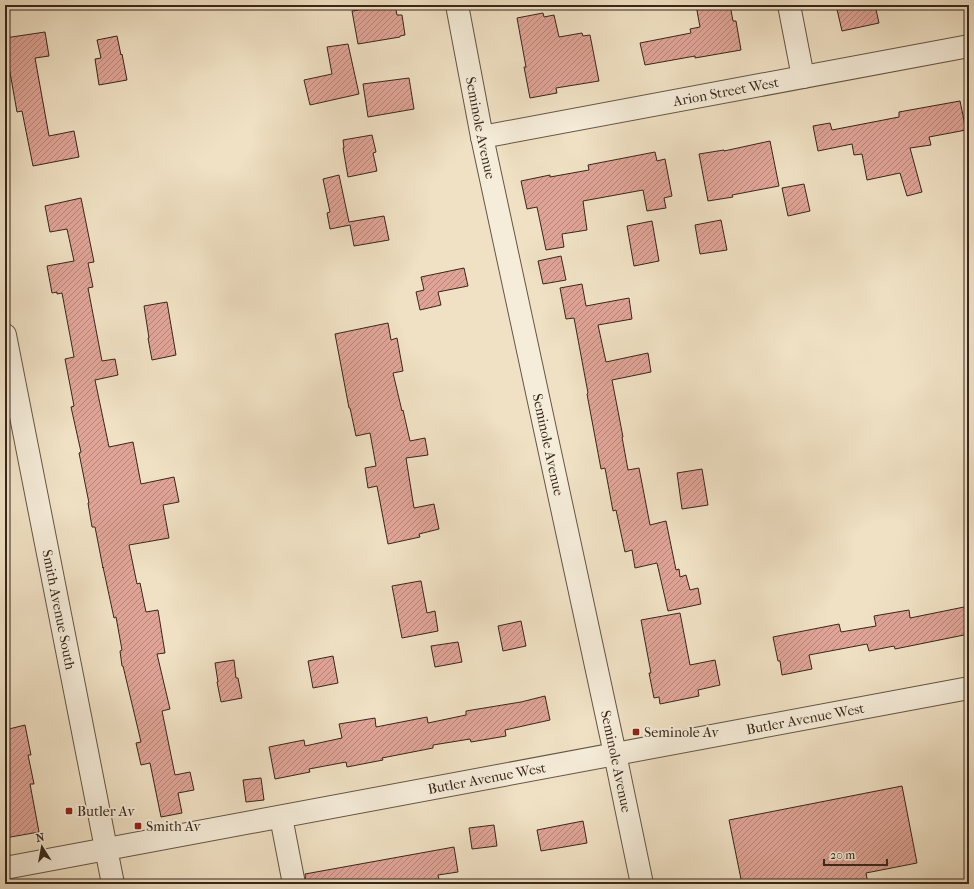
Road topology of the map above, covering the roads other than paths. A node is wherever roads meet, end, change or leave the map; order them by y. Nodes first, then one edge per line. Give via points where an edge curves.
1 (457, 5) edge
2 (789, 5) edge
3 (969, 46) edge
4 (803, 77) junction
5 (482, 137) junction
6 (5, 335) edge
7 (969, 688) edge
8 (616, 754) junction
9 (281, 817) junction
10 (106, 849) junction
11 (5, 868) edge
12 (113, 884) edge
13 (294, 884) edge
14 (642, 884) edge

1 - 5 street, Seminole Avenue
2 - 4 street
3 - 4 street, Arion Street West
4 - 5 street, Arion Street West
5 - 8 street, Seminole Avenue
6 - 10 street, Smith Avenue South
7 - 8 street, Butler Avenue West
8 - 9 street, Butler Avenue West
8 - 14 street, Seminole Avenue
9 - 10 street, Butler Avenue West
9 - 13 street
10 - 11 street, Butler Avenue West
10 - 12 street, Smith Avenue South

